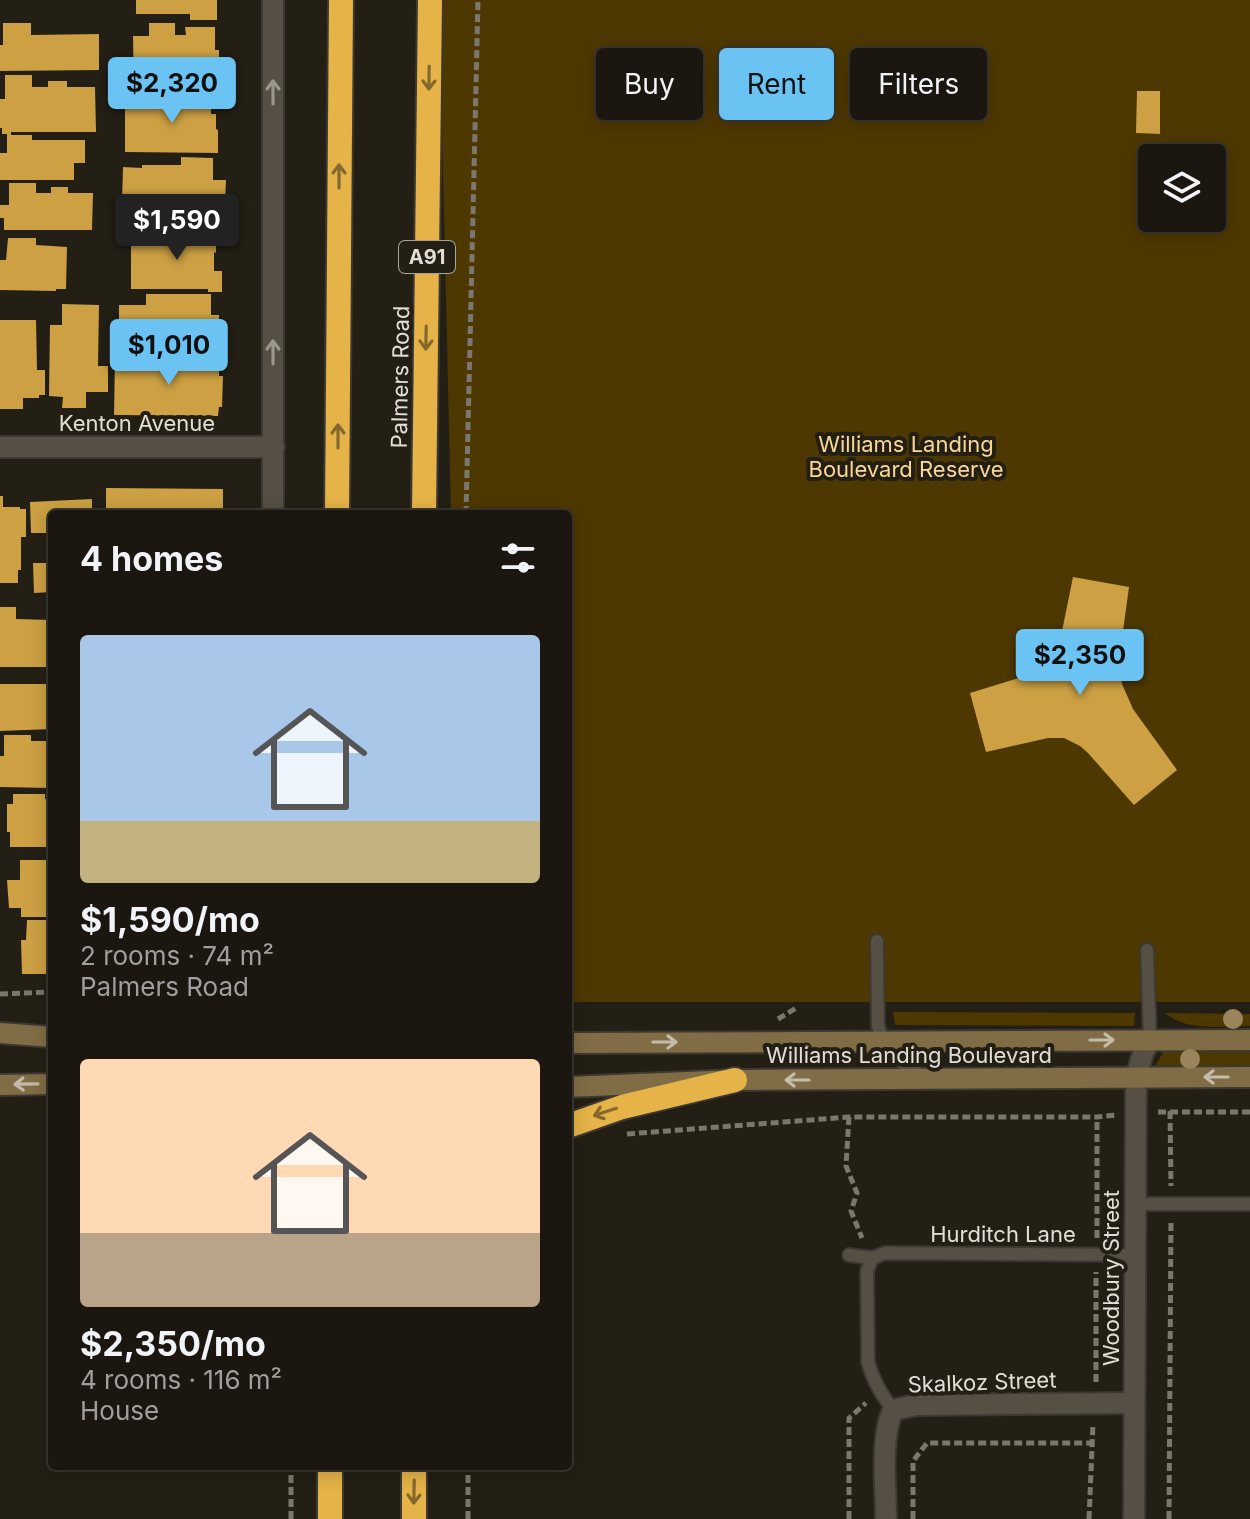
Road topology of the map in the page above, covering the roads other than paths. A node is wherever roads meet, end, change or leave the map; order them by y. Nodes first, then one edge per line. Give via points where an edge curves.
1 (273, 0) edge
2 (341, 0) edge
3 (430, 0) edge
4 (0, 447) edge
5 (274, 447) junction
6 (273, 510) edge
7 (337, 510) edge
8 (424, 510) edge
9 (877, 941) dead end
10 (1147, 950) dead end
11 (0, 1033) edge
12 (48, 1037) edge
13 (1150, 1040) junction
14 (1250, 1040) edge
15 (884, 1041) junction
16 (572, 1043) edge
17 (1250, 1077) edge
18 (1136, 1078) junction
19 (927, 1079) junction
20 (735, 1080) junction
21 (48, 1084) edge
22 (0, 1085) edge
23 (572, 1087) edge
24 (572, 1125) edge
25 (1135, 1204) junction
26 (1250, 1204) edge
27 (849, 1255) dead end
28 (1135, 1255) junction
29 (872, 1258) junction
30 (1134, 1403) junction
31 (893, 1410) junction
32 (330, 1470) edge
33 (414, 1470) edge
34 (330, 1519) edge
35 (414, 1519) edge
36 (886, 1519) edge
37 (1134, 1519) edge

5 -> 1 street
7 -> 2 highway
3 -> 8 highway, Palmers Road / A91
4 - 5 street, Kenton Avenue
5 - 6 street
9 - 15 lane via 878,1026
10 - 13 lane
11 - 12 street
13 - 14 street, Williams Landing Boulevard
15 -> 13 street, Williams Landing Boulevard
13 - 18 street, Woodbury Street
16 -> 15 street, Williams Landing Boulevard
15 - 19 lane via 900,1062
17 -> 18 street, Williams Landing Boulevard
18 - 19 street, Williams Landing Boulevard
18 - 25 street, Woodbury Street
19 -> 20 street, Williams Landing Boulevard
20 - 23 street, Williams Landing Boulevard
20 -> 24 highway
21 -> 22 street
25 - 26 lane
25 - 28 street, Woodbury Street
27 - 29 lane, Hurditch Lane
28 - 29 lane, Hurditch Lane via 885,1253
28 - 30 street, Woodbury Street
29 - 31 lane via 867,1271 868,1362
30 - 31 street, Skalkoz Street via 916,1405
30 - 37 street, Woodbury Street
31 - 36 street, Skalkoz Street via 886,1439
32 - 34 highway
33 -> 35 highway

